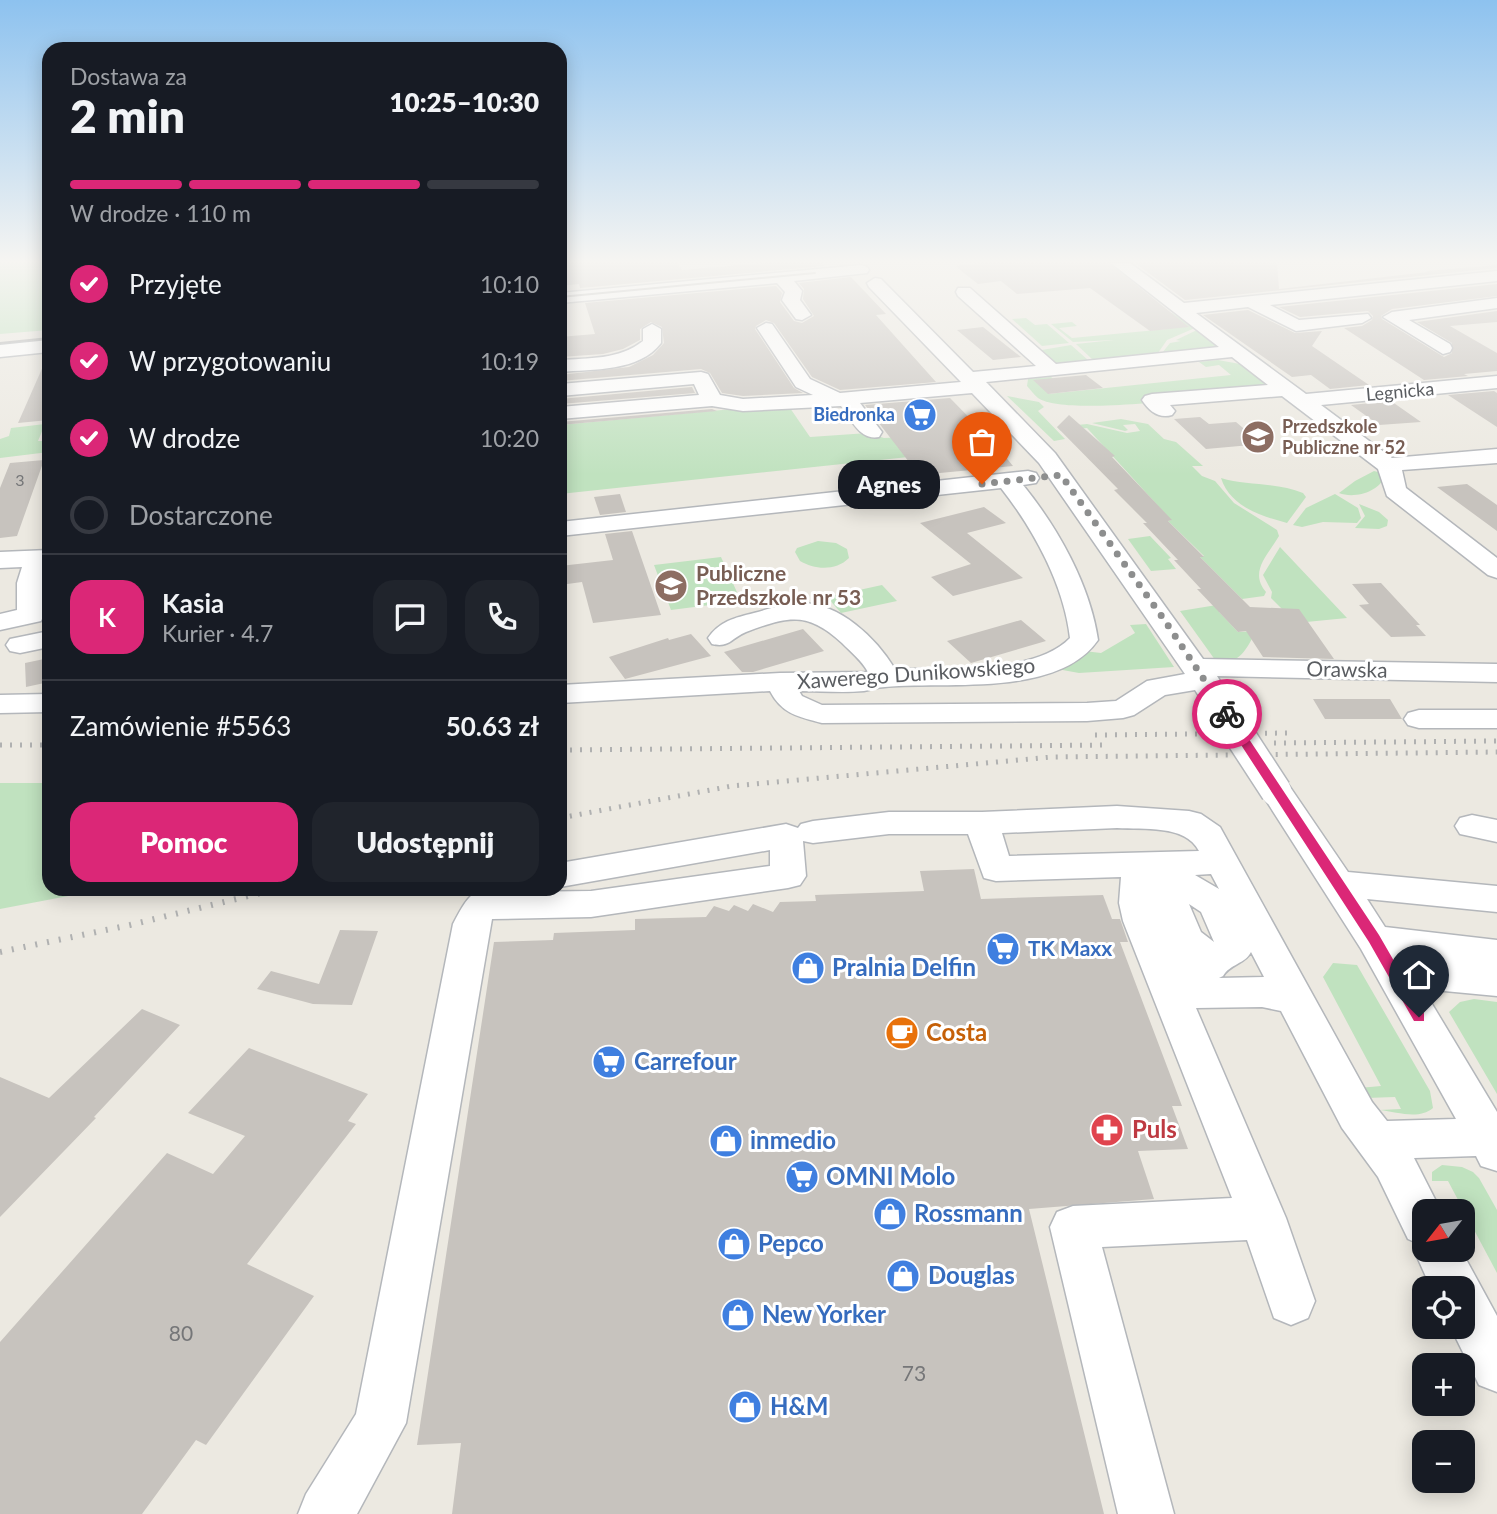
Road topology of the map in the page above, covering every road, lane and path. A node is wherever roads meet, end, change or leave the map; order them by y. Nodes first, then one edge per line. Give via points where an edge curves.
1 (653, 334) edge
2 (770, 334) edge
3 (926, 334) edge
4 (1011, 334) edge
5 (1215, 334) edge
6 (1419, 334) edge
7 (42, 338) edge
8 (42, 346) edge
9 (5, 347) edge
10 (1443, 348) dead end
11 (1239, 351) junction
12 (567, 365) edge
13 (1052, 370) junction
14 (975, 382) junction
15 (1497, 382) edge
16 (567, 389) edge
17 (1296, 395) junction
18 (712, 400) junction
19 (843, 400) junction
20 (1165, 411) dead end
21 (567, 412) edge
22 (871, 432) dead end
23 (1497, 456) edge
24 (1387, 465) junction
25 (1061, 475) junction
26 (1008, 481) junction
27 (567, 527) edge
28 (42, 558) edge
29 (0, 560) edge
30 (42, 562) edge
31 (1497, 570) edge
32 (0, 622) edge
33 (722, 638) dead end
34 (42, 640) edge
35 (20, 645) dead end
36 (1497, 673) edge
37 (1201, 674) junction
38 (884, 678) junction
39 (780, 682) junction
40 (567, 694) edge
41 (42, 703) edge
42 (0, 704) edge
43 (1419, 719) dead end
44 (1497, 719) edge
45 (982, 823) junction
46 (813, 832) dead end
47 (1221, 862) junction
48 (1158, 872) junction
49 (567, 874) edge
50 (1339, 884) junction
51 (492, 898) edge
52 (1497, 899) edge
53 (1374, 939) junction
54 (1497, 954) edge
55 (1190, 958) junction
56 (1394, 972) junction
57 (1497, 981) edge
58 (1296, 998) junction
59 (1377, 1140) junction
60 (1493, 1144) edge
61 (1412, 1200) edge
62 (1263, 1218) junction
63 (1292, 1301) dead end
64 (1475, 1324) edge
65 (1497, 1367) edge
66 (326, 1514) edge
67 (1146, 1514) edge

1 - 12 street via 644,351 619,360
2 - 19 street via 803,383
3 - 14 street
4 - 13 street
5 - 11 street
6 - 10 street
7 - 9 street
8 - 9 street
11 - 13 street
11 - 17 street
13 - 14 street
14 - 19 street
14 - 25 street
15 - 17 street, Legnicka
16 - 18 street via 701,379
17 - 20 street, Legnicka via 1152,400
17 - 24 street
18 - 19 street via 763,405
18 - 21 street
19 - 22 street
23 - 24 street
24 - 31 street via 1395,491
25 - 26 street
25 - 37 street
26 - 27 street
26 - 38 street, Xawerego Dunikowskiego via 1042,528 1081,619 1084,640 1080,648 1061,660 1016,671
28 - 29 street
30 - 32 street via 30,583 31,615
33 - 38 street via 730,628 775,615 817,612 847,631 876,661
34 - 35 street
36 - 37 street, Orawska
37 - 39 street, Orawska via 1157,687 1123,709 1060,713 822,714 790,701
37 - 50 street, bridge
38 - 39 street, Xawerego Dunikowskiego
39 - 40 street, Xawerego Dunikowskiego
41 - 42 street
43 - 44 street
45 - 46 street via 888,823
45 - 47 street via 1118,817 1175,820 1200,827
45 - 48 street via 996,869
47 - 48 street
47 - 58 street
48 - 55 street via 1149,892
48 - 55 street via 1215,904 1236,947 1220,956
48 - 62 street via 1137,903 1141,921
49 - 51 street via 786,836 788,876 591,904
50 - 52 street
50 - 53 street
51 - 66 street via 471,924 468,936 380,1423
53 - 54 street
53 - 56 street
55 - 58 street via 1222,993 1262,992
56 - 57 street
56 - 60 street
58 - 59 street via 1357,1115
59 - 60 street
59 - 61 street
62 - 63 street
62 - 67 street via 1073,1227
64 - 65 street

